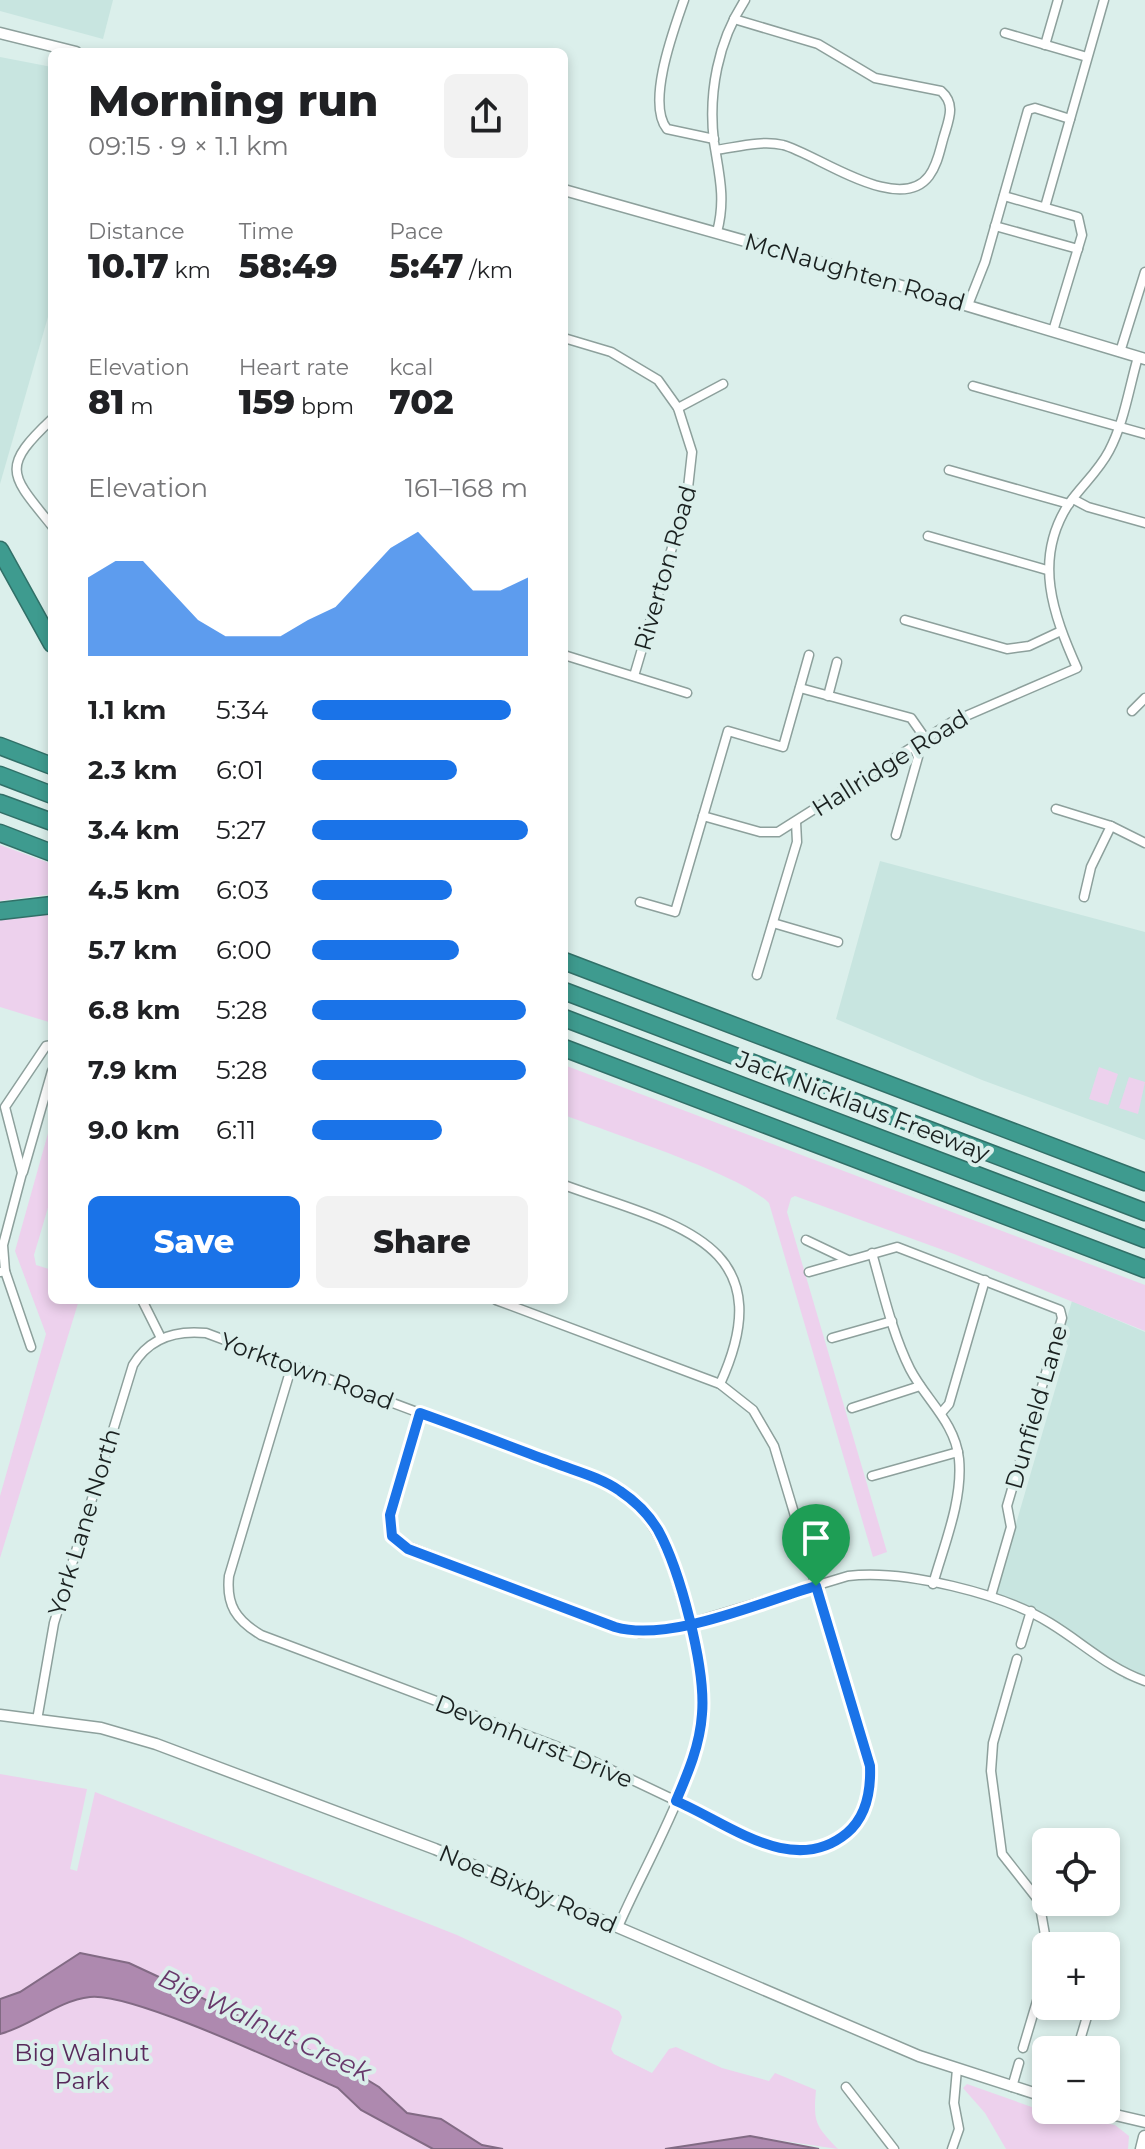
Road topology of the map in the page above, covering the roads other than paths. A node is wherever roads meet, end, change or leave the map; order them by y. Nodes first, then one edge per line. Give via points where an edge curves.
1 (684, 0) edge
2 (745, 0) edge
3 (1058, 0) edge
4 (1104, 0) edge
5 (734, 19) junction
6 (0, 33) edge
7 (1005, 33) dead end
8 (1045, 45) junction
9 (60, 48) edge
10 (1087, 57) junction
11 (1070, 119) junction
12 (714, 139) junction
13 (716, 150) junction
14 (568, 191) edge
15 (1004, 196) junction
16 (1045, 207) junction
17 (995, 226) junction
18 (717, 232) junction
19 (1078, 249) junction
20 (1145, 272) edge
21 (968, 305) junction
22 (1053, 331) junction
23 (568, 339) edge
24 (1120, 352) junction
25 (1142, 358) edge
26 (723, 384) dead end
27 (973, 386) dead end
28 (678, 408) junction
29 (48, 422) edge
30 (1118, 426) junction
31 (1145, 434) edge
32 (949, 470) dead end
33 (1071, 502) junction
34 (48, 521) edge
35 (1145, 523) edge
36 (928, 536) dead end
37 (0, 550) edge
38 (1047, 570) junction
39 (905, 620) dead end
40 (1061, 631) junction
41 (48, 637) edge
42 (809, 655) dead end
43 (568, 656) edge
44 (837, 662) dead end
45 (634, 676) junction
46 (800, 688) junction
47 (687, 693) dead end
48 (828, 696) junction
49 (1145, 698) edge
50 (1132, 711) dead end
51 (925, 738) junction
52 (0, 746) edge
53 (914, 747) junction
54 (48, 764) edge
55 (0, 775) edge
56 (48, 793) edge
57 (0, 803) edge
58 (1056, 809) dead end
59 (703, 816) junction
60 (48, 821) edge
61 (796, 822) junction
62 (1111, 826) junction
63 (0, 833) edge
64 (896, 835) dead end
65 (1145, 843) edge
66 (48, 851) edge
67 (1084, 897) dead end
68 (640, 902) dead end
69 (48, 905) edge
70 (0, 911) edge
71 (773, 923) junction
72 (838, 942) dead end
73 (568, 963) edge
74 (757, 975) dead end
75 (568, 993) edge
76 (568, 1020) edge
77 (48, 1048) edge
78 (568, 1050) edge
79 (48, 1085) edge
80 (22, 1173) junction
81 (1145, 1182) edge
82 (568, 1187) edge
83 (1145, 1212) edge
84 (1145, 1239) edge
85 (806, 1240) dead end
86 (872, 1253) junction
87 (849, 1260) junction
88 (1145, 1269) edge
89 (2, 1271) edge
90 (809, 1272) dead end
91 (985, 1280) junction
92 (144, 1304) edge
93 (507, 1304) edge
94 (892, 1321) junction
95 (161, 1338) junction
96 (832, 1338) dead end
97 (31, 1347) dead end
98 (292, 1365) junction
99 (720, 1384) junction
100 (920, 1386) junction
101 (852, 1408) dead end
102 (942, 1412) junction
103 (420, 1413) junction
104 (958, 1452) junction
105 (872, 1476) dead end
106 (933, 1584) junction
107 (816, 1586) junction
108 (991, 1596) junction
109 (1031, 1611) junction
110 (689, 1624) junction
111 (1021, 1644) dead end
112 (1017, 1659) dead end
113 (1145, 1681) edge
114 (0, 1715) edge
115 (37, 1720) junction
116 (676, 1801) junction
117 (618, 1927) junction
118 (1045, 1932) edge
119 (1032, 2018) edge
120 (1023, 2048) dead end
121 (1019, 2063) dead end
122 (957, 2069) junction
123 (846, 2087) dead end
124 (1012, 2087) junction
125 (1032, 2093) edge
126 (1120, 2116) edge
127 (1145, 2122) edge
128 (1145, 2137) edge
129 (894, 2149) edge
130 (952, 2149) edge
131 (1142, 2149) edge

1 - 12 street via 670,41 658,111 667,129
2 - 5 street
3 - 8 street
4 - 10 street
5 - 12 street via 717,70
5 - 13 street via 818,44 875,78 934,89 947,96 950,116 936,163 917,186 873,185 779,144
6 - 9 street
7 - 8 street
8 - 10 street
10 - 11 street
11 - 15 street via 1028,110
11 - 16 street
12 - 13 street
13 - 18 street via 724,199
14 - 18 street, McNaughten Road
15 - 16 street
15 - 17 street
16 - 19 street via 1078,217
17 - 19 street
17 - 21 street
18 - 21 street, McNaughten Road
19 - 22 street
20 - 24 street
21 - 22 street, McNaughten Road
22 - 24 street, McNaughten Road
23 - 28 street, Riverton Road via 642,368
24 - 25 street, McNaughten Road
25 - 30 street
26 - 28 street
27 - 30 street
28 - 45 street, Riverton Road via 692,452 691,475
29 - 34 street via 21,445 15,474
30 - 31 street
30 - 33 street via 1103,461
32 - 33 street
33 - 35 street
33 - 38 street via 1055,531
36 - 38 street
37 - 41 highway
38 - 40 street
39 - 40 street via 1007,649 1029,646
40 - 51 street, Hallridge Road via 1077,668 989,704
42 - 46 street
43 - 45 street
44 - 48 street
45 - 47 street
46 - 48 street
46 - 59 street via 783,747 728,731
48 - 51 street via 911,718
49 - 50 street
51 - 53 street, Hallridge Road
52 - 54 highway
53 - 61 street, Hallridge Road
53 - 64 street via 918,757
55 - 56 highway
57 - 60 highway
58 - 62 street
59 - 61 street, Hallridge Road via 769,833
59 - 68 street via 675,912
61 - 71 street via 797,842
62 - 65 street
62 - 67 street via 1091,867
63 - 66 highway
69 - 70 highway
71 - 72 street
71 - 74 street
73 - 81 highway
75 - 83 highway, Jack Nicklaus Freeway
76 - 84 highway, Jack Nicklaus Freeway
77 - 80 street via 5,1107
78 - 88 highway
79 - 80 street
80 - 89 street via 3,1245
82 - 99 street via 691,1233 723,1261 735,1283 741,1315 735,1351
85 - 87 street
86 - 87 street
86 - 91 street via 897,1247
86 - 94 street
87 - 90 street
89 - 97 street
91 - 102 street via 949,1404
91 - 108 street, Dunfield Lane via 1060,1310 1062,1318 1007,1506 1011,1527
92 - 95 street
93 - 99 street
94 - 96 street
94 - 100 street
95 - 98 street, Yorktown Road via 206,1333
95 - 115 street, York Lane North via 142,1352 130,1373 54,1623
98 - 103 street, Yorktown Road
98 - 116 street, Devonhurst Drive via 229,1576 232,1610 244,1625 582,1756
99 - 107 street via 753,1410 769,1436
100 - 101 street
100 - 102 street
102 - 104 street
103 - 110 street, Yorktown Road via 601,1481 634,1501 658,1531
103 - 110 street via 390,1515 397,1542 627,1631 651,1633
104 - 105 street
104 - 106 street via 957,1492
106 - 107 street via 861,1574
106 - 108 street
107 - 110 street
107 - 116 street, Devonhurst Drive via 870,1766 869,1799 853,1828 816,1850 786,1851
108 - 109 street
109 - 111 street
109 - 113 street via 1109,1665
110 - 116 street, Yorktown Road via 701,1677 702,1715 693,1760
112 - 118 street via 993,1743 991,1771 1002,1854 1039,1901
114 - 115 street, Noe Bixby Road
115 - 117 street, Noe Bixby Road via 101,1728 156,1744 435,1849
116 - 117 street, Yorktown Road
117 - 122 street, Noe Bixby Road
119 - 120 street
121 - 124 street
122 - 124 street, Noe Bixby Road
122 - 130 street via 954,2103 959,2129
123 - 129 street
124 - 125 street, Noe Bixby Road
126 - 127 street
128 - 131 main road

